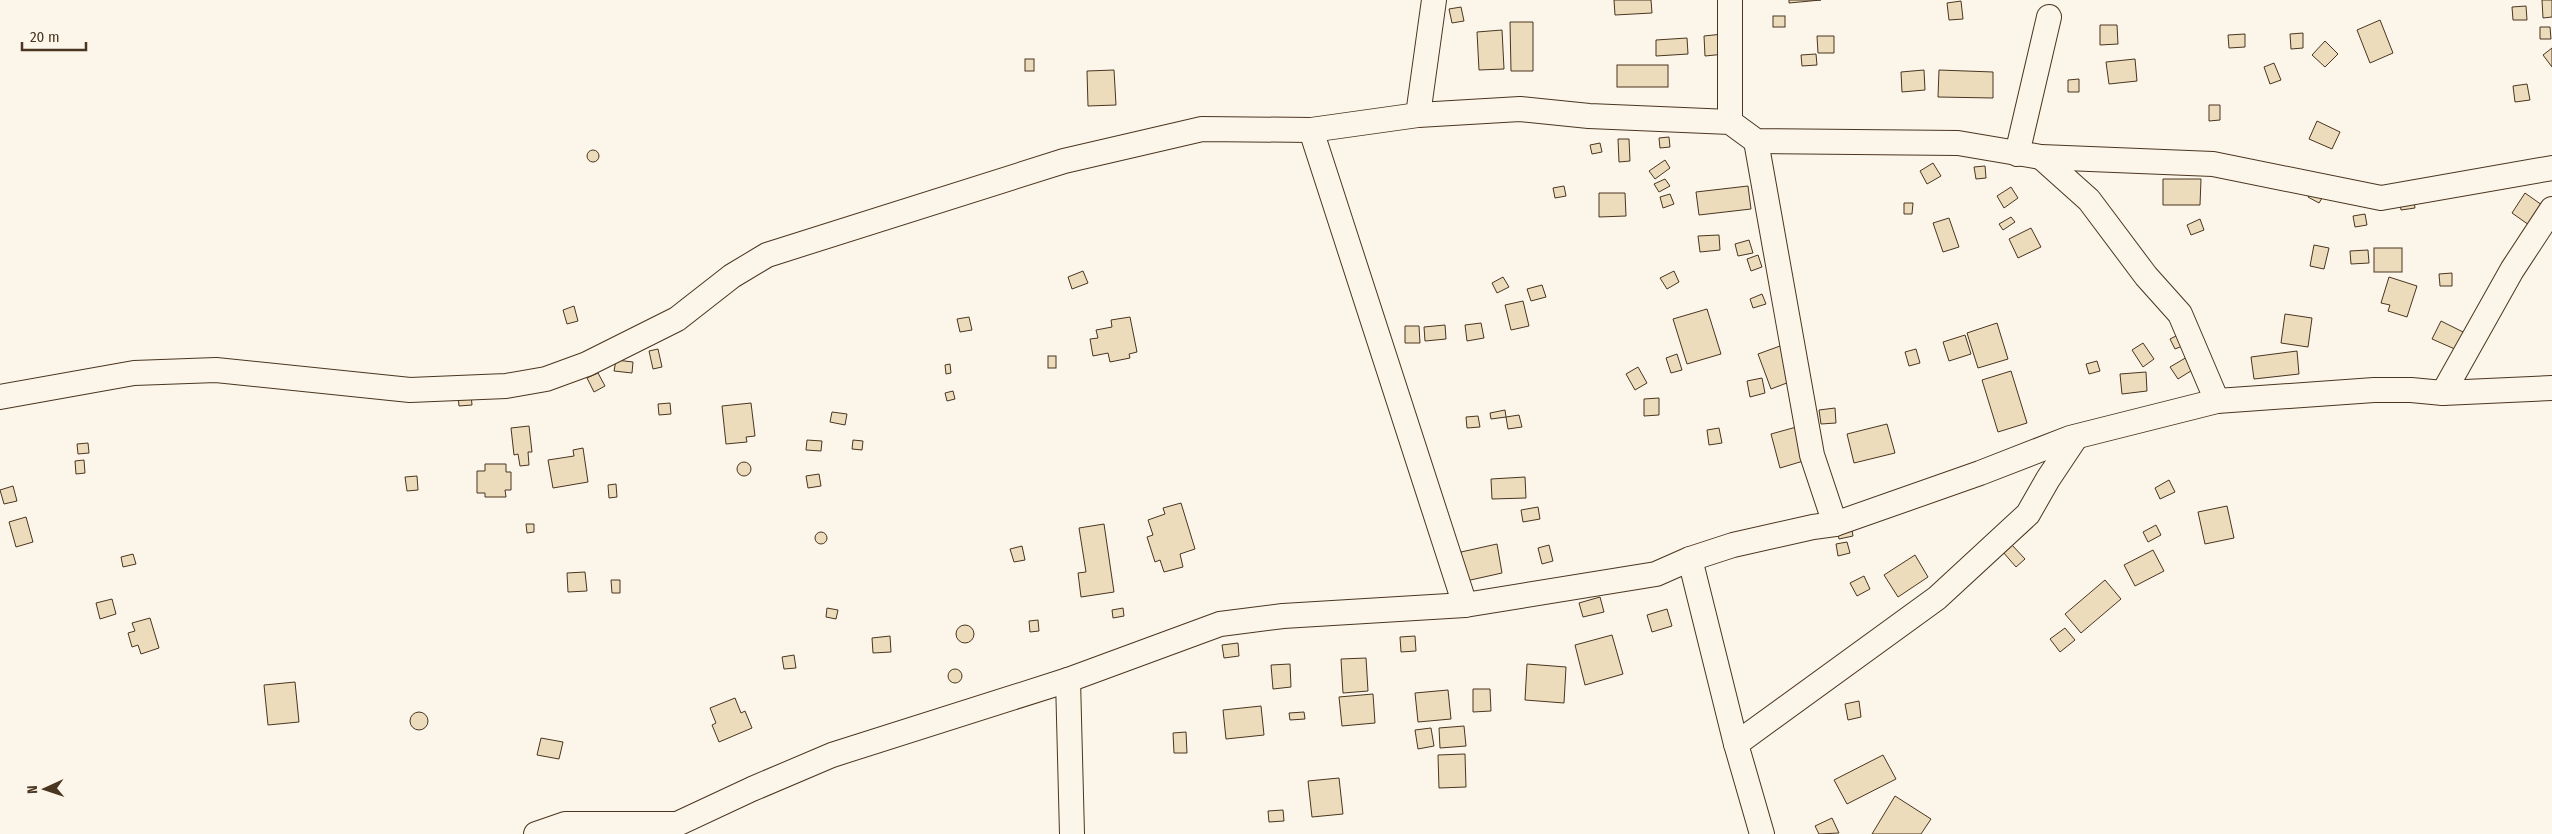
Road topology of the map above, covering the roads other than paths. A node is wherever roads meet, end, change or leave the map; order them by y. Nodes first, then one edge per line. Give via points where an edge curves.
1 (1434, 0) edge
2 (1730, 0) edge
3 (2050, 17) dead end
4 (1418, 116) junction
5 (1730, 122) junction
6 (1311, 130) junction
7 (1756, 141) junction
8 (2017, 154) junction
9 (2041, 158) junction
10 (2552, 168) edge
11 (2552, 209) edge
12 (2552, 388) edge
13 (2443, 393) junction
14 (0, 397) edge
15 (2216, 401) junction
16 (2076, 437) junction
17 (1835, 524) junction
18 (1690, 559) junction
19 (1466, 605) junction
20 (1068, 680) junction
21 (1736, 744) junction
22 (536, 834) edge
23 (1072, 834) edge
24 (1762, 834) edge

1 - 4 street
2 - 5 street
3 - 8 street
4 - 5 street via 1520,109 1588,116
4 - 6 street
5 - 7 street
6 - 14 street via 1202,129 1064,162 767,254 732,276 677,319 587,364 546,380 506,386 410,390 216,370 134,373
6 - 19 street
7 - 8 street via 1958,143
7 - 17 street via 1812,455
8 - 9 street
9 - 10 street via 2213,164 2381,198
9 - 15 street via 2089,200 2146,276 2180,314
11 - 13 street via 2512,270
12 - 13 street
13 - 15 street via 2374,390
15 - 16 street
16 - 17 street
16 - 21 street via 2028,514 1937,598
17 - 18 street via 1733,545
18 - 19 street via 1656,574
18 - 21 street
19 - 20 street via 1283,616 1220,624
20 - 22 street via 832,755 677,824 565,824
20 - 23 street
21 - 24 street

